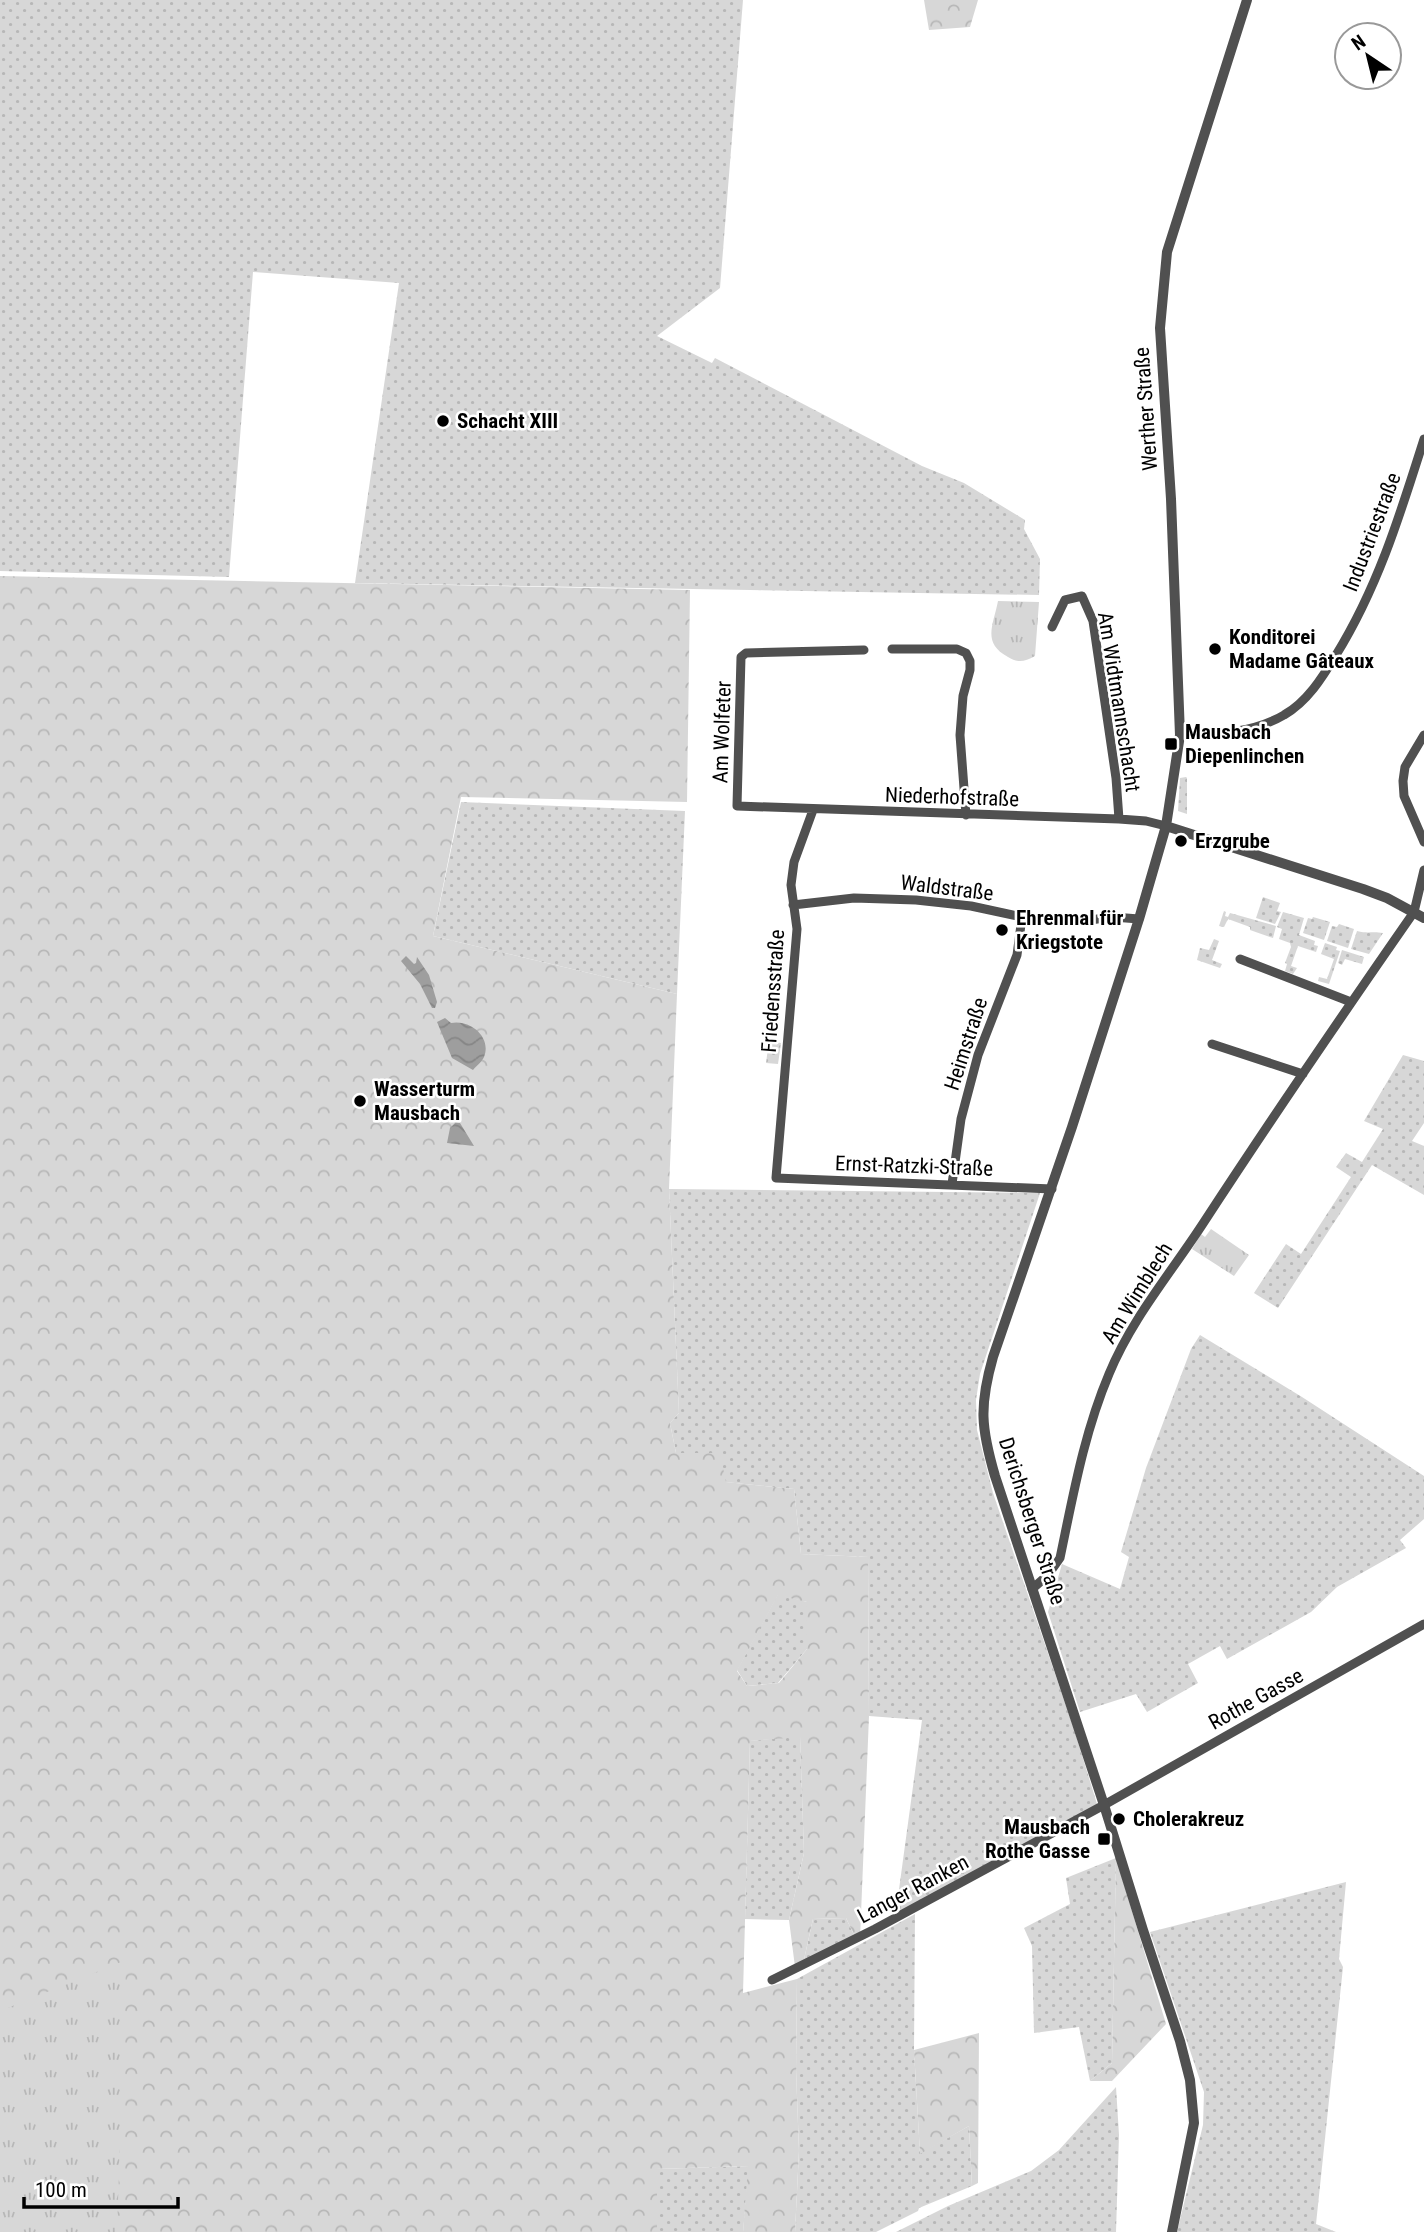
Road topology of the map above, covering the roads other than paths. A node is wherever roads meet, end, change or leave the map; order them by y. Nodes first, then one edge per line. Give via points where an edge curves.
1 (1247, 0) edge
2 (1424, 439) edge
3 (1052, 627) dead end
4 (892, 649) dead end
5 (864, 650) dead end
6 (1424, 734) edge
7 (1180, 735) junction
8 (737, 806) joint
9 (813, 810) junction
10 (966, 815) junction
11 (1119, 819) junction
12 (1166, 826) junction
13 (1424, 842) edge
14 (1424, 870) edge
15 (793, 905) junction
16 (1419, 915) edge
17 (1022, 917) junction
18 (1139, 919) junction
19 (1240, 960) dead end
20 (1351, 1002) junction
21 (1212, 1044) dead end
22 (1303, 1074) junction
23 (776, 1178) joint
24 (952, 1185) junction
25 (1052, 1189) junction
26 (1032, 1589) junction
27 (1424, 1624) edge
28 (1104, 1805) junction
29 (772, 1980) dead end
30 (1172, 2232) edge

1 - 7 street, Werther Straße via 1167,252 1160,328
2 - 7 street, Industriestraße via 1380,569 1354,625 1311,692 1273,720 1213,735
3 - 11 street, Am Widtmannschacht via 1065,600 1082,596 1093,621
4 - 10 street via 957,649 966,653 970,670 960,735
5 - 8 street, Am Wolfeter via 746,653 741,657
6 - 13 street via 1405,767 1403,781 1404,796
7 - 12 street, Werther Straße
8 - 9 street, Niederhofstraße
9 - 10 street, Niederhofstraße
9 - 15 street, Friedensstraße via 794,862
10 - 11 street, Niederhofstraße
11 - 12 street, Niederhofstraße
12 - 16 street via 1363,889
12 - 18 street, Derichsberger Straße
14 - 16 street
15 - 17 street, Waldstraße via 854,898 916,900
15 - 23 street, Friedensstraße via 797,929
16 - 20 street, Am Wimblech
17 - 18 street, Waldstraße
17 - 24 street, Heimstraße via 1017,955 978,1055 964,1106
18 - 25 street, Derichsberger Straße
19 - 20 street
20 - 22 street, Am Wimblech
21 - 22 street
22 - 26 street, Am Wimblech via 1124,1340 1093,1414 1060,1558
23 - 24 street, Ernst-Ratzki-Straße
24 - 25 street, Ernst-Ratzki-Straße
25 - 26 street, Derichsberger Straße via 993,1357 982,1405 987,1449
26 - 28 street, Derichsberger Straße
27 - 28 street, Rothe Gasse
28 - 29 street, Langer Ranken via 875,1930
28 - 30 street, Derichsberger Straße via 1190,2080 1194,2123

